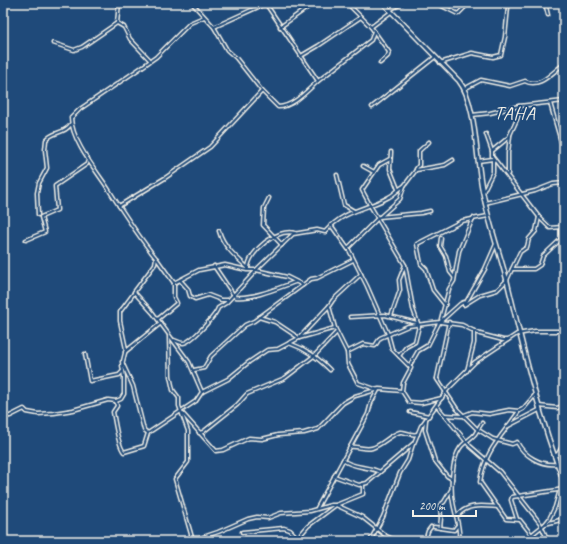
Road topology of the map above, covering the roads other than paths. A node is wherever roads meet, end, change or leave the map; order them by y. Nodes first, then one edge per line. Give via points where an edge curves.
1 (119, 3) edge
2 (192, 3) edge
3 (266, 3) edge
4 (314, 3) edge
5 (347, 3) edge
6 (383, 3) edge
7 (403, 3) edge
8 (436, 3) edge
9 (469, 3) edge
10 (510, 3) edge
11 (545, 3) edge
12 (390, 11) junction
13 (548, 15) dead end
14 (204, 16) junction
15 (361, 17) junction
16 (117, 22) junction
17 (214, 27) junction
18 (280, 27) junction
19 (371, 27) junction
20 (374, 30) junction
21 (53, 43) dead end
22 (301, 56) junction
23 (435, 57) junction
24 (151, 60) junction
25 (380, 63) dead end
26 (440, 63) junction
27 (564, 64) edge
28 (318, 81) junction
29 (464, 89) junction
30 (262, 91) junction
31 (564, 101) edge
32 (550, 103) junction
33 (519, 106) junction
34 (372, 107) dead end
35 (471, 115) junction
36 (71, 124) junction
37 (486, 134) dead end
38 (510, 135) junction
39 (429, 142) dead end
40 (492, 151) junction
41 (391, 152) dead end
42 (564, 152) edge
43 (88, 159) junction
44 (494, 159) junction
45 (390, 160) junction
46 (453, 160) dead end
47 (477, 161) junction
48 (363, 166) dead end
49 (416, 170) junction
50 (374, 172) junction
51 (337, 175) dead end
52 (508, 175) junction
53 (564, 183) edge
54 (404, 186) junction
55 (398, 189) junction
56 (482, 193) junction
57 (523, 195) junction
58 (269, 198) dead end
59 (485, 203) junction
60 (370, 205) junction
61 (118, 206) junction
62 (354, 211) junction
63 (430, 211) dead end
64 (38, 215) dead end
65 (381, 216) junction
66 (489, 216) junction
67 (539, 217) junction
68 (377, 218) junction
69 (473, 218) junction
70 (331, 225) junction
71 (563, 226) edge
72 (219, 231) dead end
73 (295, 233) junction
74 (275, 236) junction
75 (441, 238) dead end
76 (561, 239) junction
77 (26, 240) dead end
78 (496, 243) junction
79 (282, 245) junction
80 (564, 245) edge
81 (349, 250) junction
82 (156, 258) junction
83 (353, 260) junction
84 (405, 265) junction
85 (214, 266) junction
86 (249, 269) junction
87 (512, 269) junction
88 (255, 271) junction
89 (361, 274) junction
90 (454, 277) junction
91 (180, 280) junction
92 (506, 280) junction
93 (295, 282) junction
94 (174, 283) junction
95 (304, 285) junction
96 (134, 292) junction
97 (234, 294) junction
98 (228, 300) junction
99 (464, 305) junction
100 (329, 306) junction
101 (446, 306) junction
102 (378, 315) junction
103 (259, 316) junction
104 (391, 316) junction
105 (350, 317) dead end
106 (158, 319) junction
107 (440, 322) junction
108 (449, 322) junction
109 (161, 323) junction
110 (419, 323) junction
111 (335, 328) junction
112 (474, 331) junction
113 (564, 332) edge
114 (336, 333) junction
115 (519, 333) junction
116 (388, 334) junction
117 (169, 335) junction
118 (299, 338) junction
119 (172, 340) junction
120 (508, 340) junction
121 (289, 343) junction
122 (125, 352) junction
123 (347, 352) junction
124 (85, 354) dead end
125 (315, 355) junction
126 (399, 356) junction
127 (122, 361) junction
128 (410, 365) junction
129 (194, 370) junction
130 (330, 370) dead end
131 (123, 371) junction
132 (466, 372) junction
133 (378, 390) junction
134 (402, 391) junction
135 (202, 392) junction
136 (446, 392) junction
137 (536, 394) junction
138 (442, 398) junction
139 (116, 401) junction
140 (437, 406) junction
141 (564, 406) edge
142 (540, 408) junction
143 (519, 411) junction
144 (181, 412) junction
145 (410, 412) dead end
146 (183, 414) junction
147 (444, 415) junction
148 (429, 416) junction
149 (464, 416) junction
150 (3, 417) edge
151 (426, 420) junction
152 (482, 424) dead end
153 (506, 426) junction
154 (477, 429) junction
155 (148, 433) junction
156 (198, 433) junction
157 (418, 434) junction
158 (498, 440) junction
159 (466, 441) junction
160 (414, 443) junction
161 (564, 443) edge
162 (350, 447) junction
163 (554, 456) junction
164 (343, 460) junction
165 (485, 460) junction
166 (558, 464) junction
167 (380, 472) junction
168 (334, 476) junction
169 (563, 476) edge
170 (452, 479) junction
171 (564, 482) edge
172 (363, 484) junction
173 (451, 489) junction
174 (560, 489) junction
175 (564, 489) edge
176 (517, 495) junction
177 (336, 505) junction
178 (498, 507) junction
179 (317, 509) junction
180 (457, 516) junction
181 (516, 519) junction
182 (564, 519) edge
183 (545, 524) junction
184 (458, 525) junction
185 (541, 526) junction
186 (377, 527) junction
187 (440, 528) junction
188 (242, 532) dead end
189 (531, 534) junction
190 (297, 537) junction
191 (548, 540) edge
192 (193, 541) edge
193 (295, 541) edge
194 (370, 541) edge
195 (397, 541) edge
196 (425, 541) edge
197 (458, 541) edge
198 (529, 541) edge
199 (553, 541) edge

1 - 16 street
2 - 14 street
3 - 17 street
3 - 18 street
4 - 18 street
5 - 15 street
6 - 12 street
7 - 12 street
8 - 9 street via 458,14
10 - 26 street via 501,55 493,57 472,53
11 - 13 street
12 - 19 street
12 - 23 street
14 - 17 street
14 - 24 street via 190,23
15 - 19 street
15 - 22 street
16 - 21 street via 74,50
16 - 24 street
17 - 30 street via 227,50
18 - 22 street
19 - 20 street
20 - 25 street via 389,52
20 - 28 street via 371,40
22 - 28 street
23 - 26 street
23 - 34 street
24 - 36 street via 76,112 71,118
26 - 29 street
27 - 29 street via 537,83 525,81 510,86 481,80
28 - 30 street via 284,107 278,107
29 - 35 street
30 - 61 street via 210,147
31 - 32 street
32 - 33 street
32 - 42 street
33 - 35 street
33 - 38 street via 518,117
35 - 47 street
36 - 43 street
36 - 64 street via 66,130 51,135 46,140 47,168 37,193
37 - 40 street
38 - 40 street
38 - 52 street
39 - 49 street via 419,151 419,165
40 - 44 street
41 - 45 street
43 - 61 street
43 - 77 street via 87,164 55,186 57,210 41,217 45,232
44 - 47 street
44 - 52 street
44 - 56 street via 493,172
45 - 50 street
45 - 55 street via 392,176
46 - 49 street via 445,165
47 - 56 street
48 - 50 street
49 - 54 street
50 - 60 street via 362,190
51 - 62 street via 344,204
52 - 57 street
53 - 57 street via 553,184
54 - 55 street
54 - 65 street via 400,199
55 - 60 street via 389,197
56 - 59 street
57 - 59 street
57 - 67 street
58 - 74 street via 264,208 263,225
59 - 66 street
60 - 62 street
60 - 68 street
61 - 82 street
62 - 70 street
63 - 65 street
65 - 68 street
66 - 69 street
66 - 78 street
67 - 71 street via 550,228
67 - 87 street via 536,231 529,239 527,247 520,252
68 - 81 street via 349,246
68 - 84 street
69 - 90 street via 459,251
69 - 101 street via 462,220 417,244 421,264 426,269 434,290
70 - 73 street via 325,232 317,230
70 - 81 street
71 - 76 street
72 - 86 street via 229,251
73 - 74 street via 284,232
73 - 79 street
74 - 79 street
74 - 86 street via 255,252 248,264
75 - 90 street via 440,246
76 - 80 street
76 - 87 street via 543,256 540,265 534,269
78 - 92 street
78 - 99 street via 485,269
79 - 88 street
81 - 83 street
82 - 94 street
82 - 96 street via 155,264
83 - 89 street
83 - 95 street via 311,279
84 - 104 street
84 - 110 street via 413,309
85 - 86 street
85 - 91 street via 199,270
85 - 97 street
86 - 88 street
87 - 92 street
88 - 93 street via 287,276
88 - 97 street
89 - 100 street
89 - 102 street
90 - 101 street via 448,288
91 - 94 street
91 - 98 street via 188,289 190,296 195,299 208,296
92 - 99 street via 497,290 480,295
92 - 115 street
93 - 95 street
93 - 97 street via 242,298 235,297
94 - 106 street via 174,297 177,303
95 - 103 street
96 - 106 street
96 - 122 street via 120,312
97 - 98 street
98 - 119 street via 218,308 209,323 190,340 183,343
99 - 107 street via 464,302 460,304
100 - 111 street
100 - 118 street
101 - 107 street
102 - 104 street
102 - 105 street
102 - 116 street
103 - 118 street via 275,322
103 - 129 street via 211,356 204,368
104 - 110 street
106 - 109 street
107 - 108 street
107 - 110 street
107 - 128 street via 428,345 418,351
108 - 112 street
108 - 136 street via 437,379
109 - 117 street
109 - 122 street
110 - 116 street
110 - 126 street via 415,342 406,347
111 - 114 street
111 - 118 street
112 - 120 street
112 - 132 street via 474,343
113 - 115 street
114 - 123 street
114 - 125 street
115 - 120 street
115 - 137 street
116 - 123 street via 380,338 375,346 363,344
116 - 126 street via 392,348
117 - 119 street
117 - 144 street via 170,376 173,390 179,398
118 - 121 street
119 - 129 street
120 - 132 street via 475,362
121 - 125 street
121 - 135 street via 267,350 229,378
122 - 127 street
123 - 133 street via 348,364 358,383
124 - 131 street via 90,381 119,375
125 - 130 street
125 - 156 street via 284,378 247,394 237,405 203,432
126 - 128 street
127 - 131 street
127 - 155 street via 133,386 144,430
128 - 134 street
129 - 135 street
131 - 139 street via 124,394
132 - 136 street
133 - 134 street
133 - 156 street via 355,396 343,403 318,429 304,433 278,434 262,439 249,438 216,451
133 - 162 street
134 - 138 street via 409,402 421,403
135 - 144 street via 196,401
136 - 138 street
136 - 149 street
137 - 142 street
137 - 143 street
138 - 140 street
139 - 150 street via 108,400 54,413 38,414 24,409
139 - 155 street via 118,406 113,412 124,452 144,446
140 - 147 street
140 - 148 street
141 - 142 street
142 - 153 street
142 - 163 street
143 - 149 street via 489,414 472,412
143 - 153 street
144 - 146 street
144 - 155 street
145 - 148 street
146 - 156 street
146 - 192 street via 188,431 188,462 175,480
147 - 149 street
147 - 159 street
148 - 151 street
149 - 154 street
151 - 157 street
151 - 170 street via 425,430 435,462
152 - 154 street
153 - 158 street
154 - 158 street
154 - 159 street
157 - 160 street
157 - 162 street via 399,432 374,448
158 - 165 street
158 - 166 street via 512,444 517,442 522,452 543,464
159 - 165 street
159 - 170 street via 454,460
160 - 167 street
160 - 186 street
161 - 163 street
162 - 164 street
163 - 166 street
164 - 167 street via 348,465
164 - 168 street
165 - 176 street via 500,472
165 - 178 street via 480,482
166 - 169 street
167 - 172 street
168 - 172 street via 359,485
168 - 179 street
169 - 171 street
170 - 173 street
172 - 177 street via 363,494
173 - 180 street
173 - 187 street via 440,505
174 - 175 street
174 - 176 street
174 - 183 street via 553,511
176 - 181 street via 511,500
176 - 185 street
177 - 179 street
177 - 186 street
177 - 190 street
178 - 180 street via 474,506 466,508
178 - 181 street via 506,518
179 - 192 street via 248,519
180 - 184 street
181 - 189 street via 524,523
182 - 183 street
183 - 185 street
184 - 187 street via 454,530
184 - 197 street
185 - 189 street
185 - 191 street
186 - 194 street
186 - 195 street via 386,536
187 - 196 street via 433,527 428,531
188 - 190 street via 284,528
189 - 198 street
190 - 193 street
191 - 199 street

